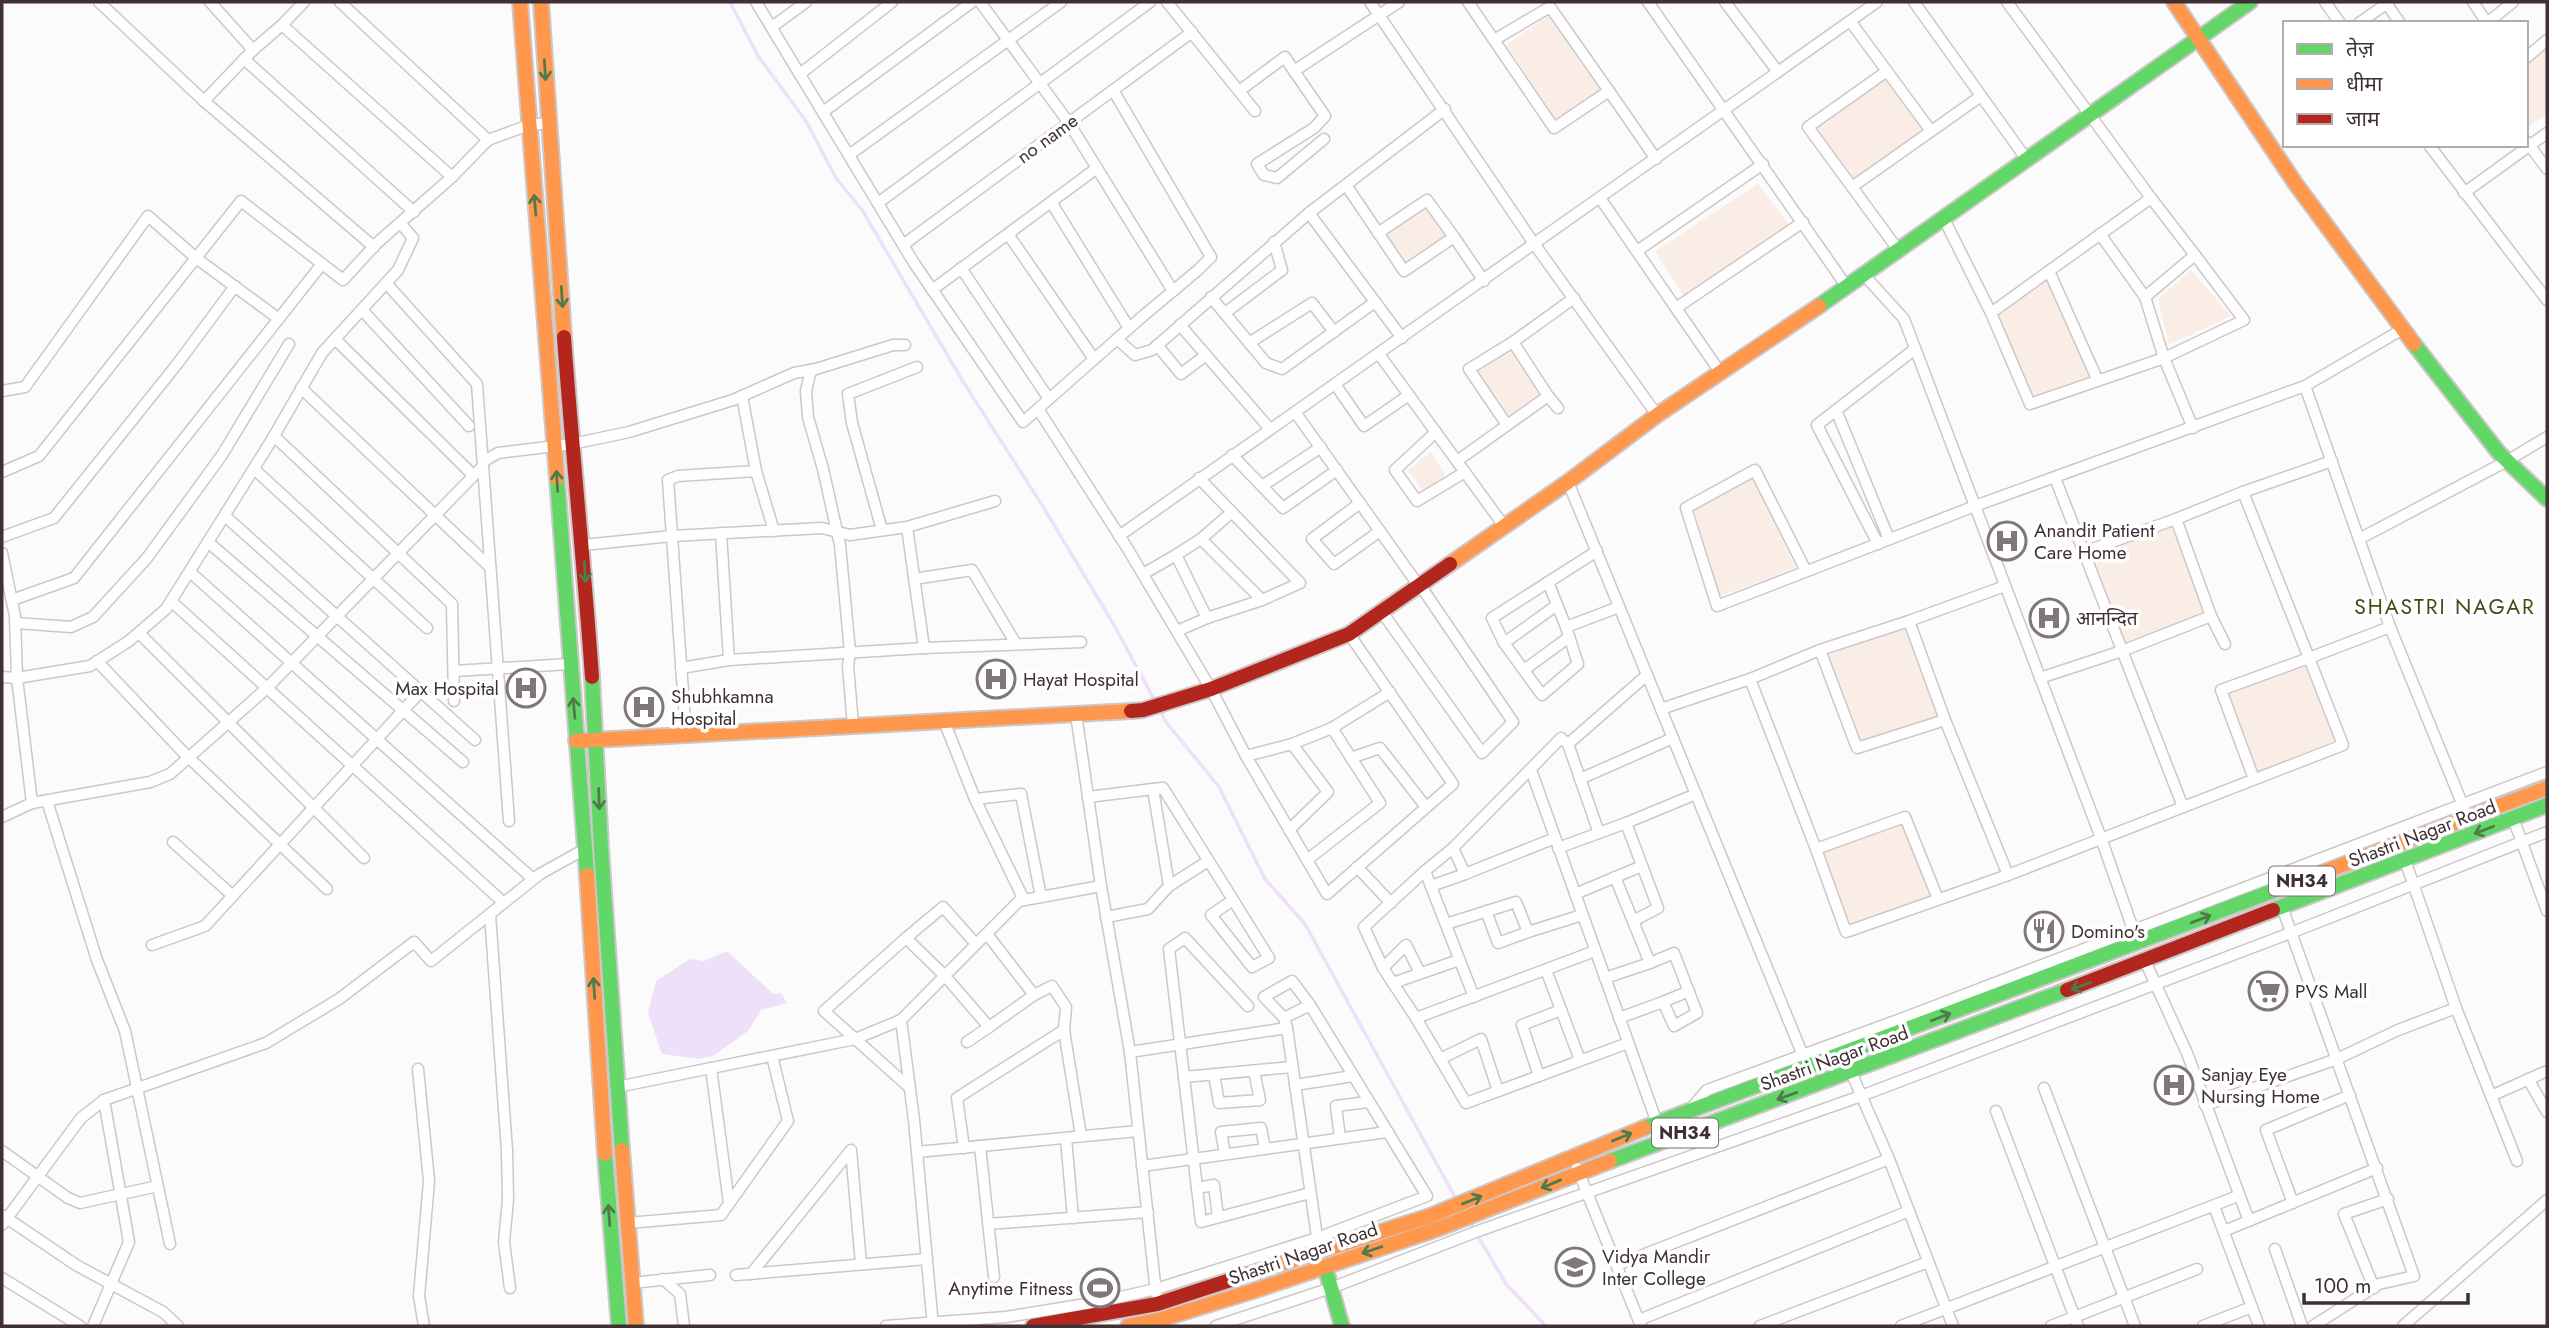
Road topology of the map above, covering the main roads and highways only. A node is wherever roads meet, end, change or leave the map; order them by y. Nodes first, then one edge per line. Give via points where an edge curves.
1 (520, 2) edge
2 (541, 2) edge
3 (2174, 2) edge
4 (2250, 2) edge
5 (542, 21) junction
6 (522, 22) junction
7 (2199, 37) junction
8 (2547, 499) edge
9 (597, 739) junction
10 (576, 741) junction
11 (2547, 788) edge
12 (2547, 805) edge
13 (601, 848) junction
14 (585, 849) junction
15 (2276, 891) junction
16 (2282, 907) junction
17 (2135, 936) junction
18 (2145, 961) junction
19 (1842, 1054) junction
20 (1850, 1072) junction
21 (1434, 1223) junction
22 (1318, 1245) junction
23 (1325, 1267) junction
24 (1154, 1324) edge
25 (619, 1326) edge
26 (636, 1326) edge
27 (1033, 1326) edge
28 (1128, 1326) edge
29 (1342, 1326) edge

1 - 6 main road
2 - 5 main road
3 - 7 main road
4 - 7 main road
5 - 6 main road
5 -> 9 main road
10 -> 6 main road
7 - 8 main road via 2295,183 2403,329 2507,461
7 - 9 main road via 1349,634 1211,689 1143,710
9 - 10 main road
9 -> 13 main road
10 - 14 main road
11 - 15 main road, NH34 via 2465,812
12 -> 16 main road, Shastri Nagar Road / NH34
13 - 14 main road
13 - 26 main road
25 -> 14 main road
15 - 16 main road
17 -> 15 main road, NH34
16 - 18 main road, Shastri Nagar Road / NH34
17 - 18 main road
19 -> 17 main road, NH34
18 -> 20 main road, Shastri Nagar Road / NH34
19 - 20 main road
21 -> 19 main road, NH34 via 1572,1157 1805,1060
20 -> 21 main road, Shastri Nagar Road / NH34 via 1520,1197
21 - 22 main road, NH34
21 -> 23 main road, Shastri Nagar Road / NH34
22 - 23 main road
22 - 27 main road, NH34 via 1157,1304
23 - 24 main road, Shastri Nagar Road / NH34
23 - 29 main road
24 - 28 main road, Shastri Nagar Road / NH34

